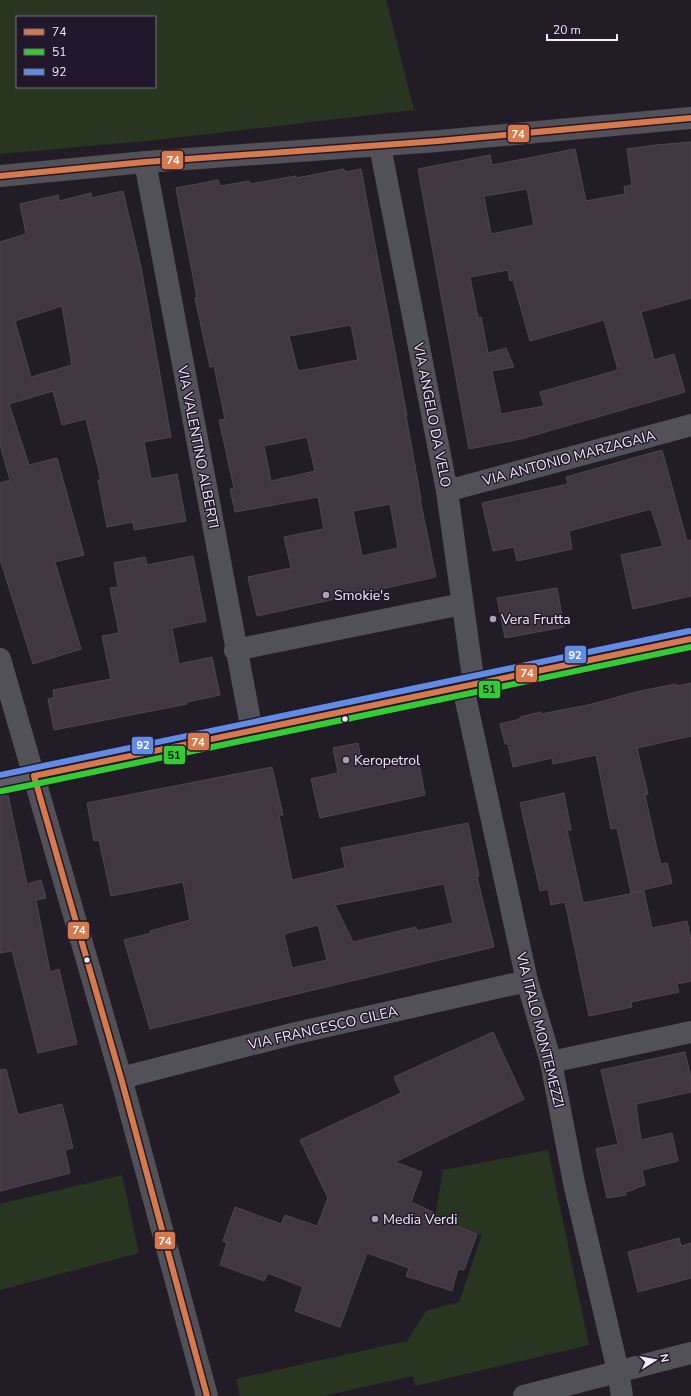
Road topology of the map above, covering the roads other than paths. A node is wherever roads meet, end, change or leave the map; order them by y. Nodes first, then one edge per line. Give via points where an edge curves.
1 (691, 118) edge
2 (380, 146) junction
3 (145, 162) junction
4 (0, 176) edge
5 (691, 425) edge
6 (447, 491) junction
7 (462, 604) junction
8 (691, 639) edge
9 (236, 650) junction
10 (0, 660) edge
11 (469, 686) junction
12 (252, 731) junction
13 (34, 776) junction
14 (0, 783) edge
15 (527, 981) junction
16 (691, 1032) edge
17 (551, 1062) junction
18 (121, 1078) junction
19 (691, 1353) edge
20 (618, 1372) junction
21 (207, 1396) edge
22 (524, 1396) edge
23 (622, 1396) edge

1 - 2 street
2 - 3 street
2 - 6 street, VIA ANGELO DA VELO
3 - 4 street
3 - 9 street, VIA VALENTINO ALBERTI
5 - 6 street, VIA ANTONIO MARZAGAIA
6 - 7 street, VIA ANGELO DA VELO
7 - 9 street
7 - 11 street, VIA ANGELO DA VELO
8 - 11 main road
9 - 12 street, VIA VALENTINO ALBERTI
10 - 13 street
11 - 12 main road
11 - 15 street, VIA ITALO MONTEMEZZI
12 - 13 main road
13 - 14 main road
13 - 18 street
15 - 17 street, VIA ITALO MONTEMEZZI
15 - 18 street, VIA FRANCESCO CILEA via 292,1034
16 - 17 street
17 - 20 street, VIA ITALO MONTEMEZZI via 574,1183
18 - 21 street
19 - 20 street
20 - 22 street
20 - 23 street, VIA ITALO MONTEMEZZI

